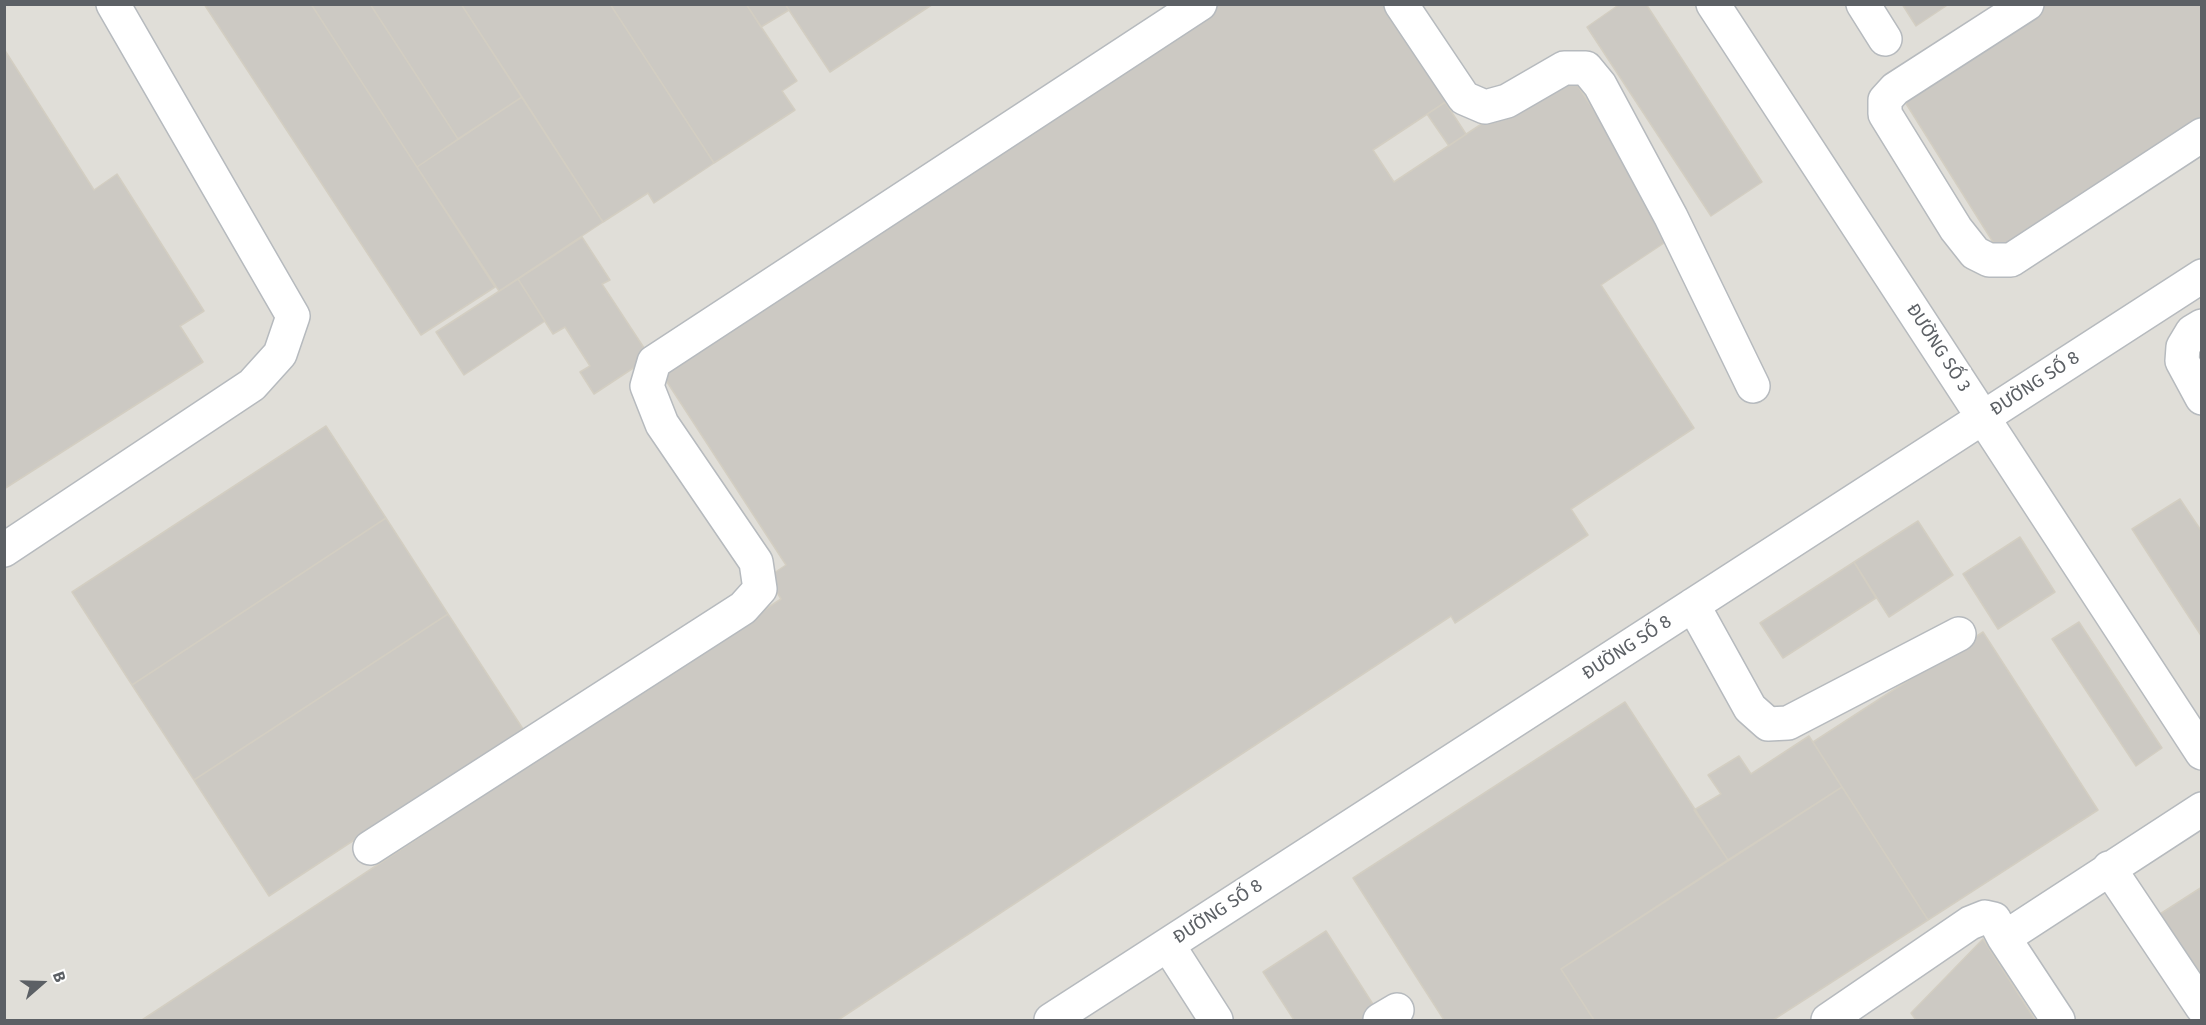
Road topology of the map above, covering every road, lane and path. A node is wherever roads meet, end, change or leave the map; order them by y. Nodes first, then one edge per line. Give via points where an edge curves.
1 (113, 4) edge
2 (1200, 4) edge
3 (1401, 4) edge
4 (1713, 4) edge
5 (1863, 4) edge
6 (2027, 4) edge
7 (1885, 39) dead end
8 (2202, 135) edge
9 (2202, 276) edge
10 (2202, 326) edge
11 (1753, 387) dead end
12 (2202, 398) edge
13 (1984, 417) junction
14 (4, 550) edge
15 (1694, 605) junction
16 (1959, 634) dead end
17 (2202, 753) edge
18 (2202, 809) edge
19 (370, 848) dead end
20 (2109, 868) junction
21 (2004, 938) junction
22 (1168, 945) junction
23 (2202, 1006) edge
24 (1051, 1020) edge
25 (1216, 1020) edge
26 (1828, 1020) edge
27 (2058, 1020) edge

1 - 14 street via 293,316 280,354 252,385
2 - 19 street via 654,362 647,386 662,424 756,562 760,589 743,608
3 - 11 street via 1464,98 1485,107 1507,101 1564,68 1586,68 1600,85 1671,216
4 - 13 street, ĐƯỜNG SỐ 3
5 - 7 street
6 - 8 street via 1895,89 1885,100 1885,114 1975,253 1989,260 2011,260
9 - 13 street, ĐƯỜNG SỐ 8
10 - 12 street via 2192,332 2183,347 2182,361
13 - 15 street, ĐƯỜNG SỐ 8
13 - 17 street, ĐƯỜNG SỐ 3
15 - 16 street via 1750,708 1768,724 1788,723
15 - 22 street, ĐƯỜNG SỐ 8
18 - 20 street
20 - 21 street
20 - 23 street
21 - 26 street via 1994,919 1985,917 1970,923
21 - 27 street
22 - 24 street, ĐƯỜNG SỐ 8
22 - 25 street

